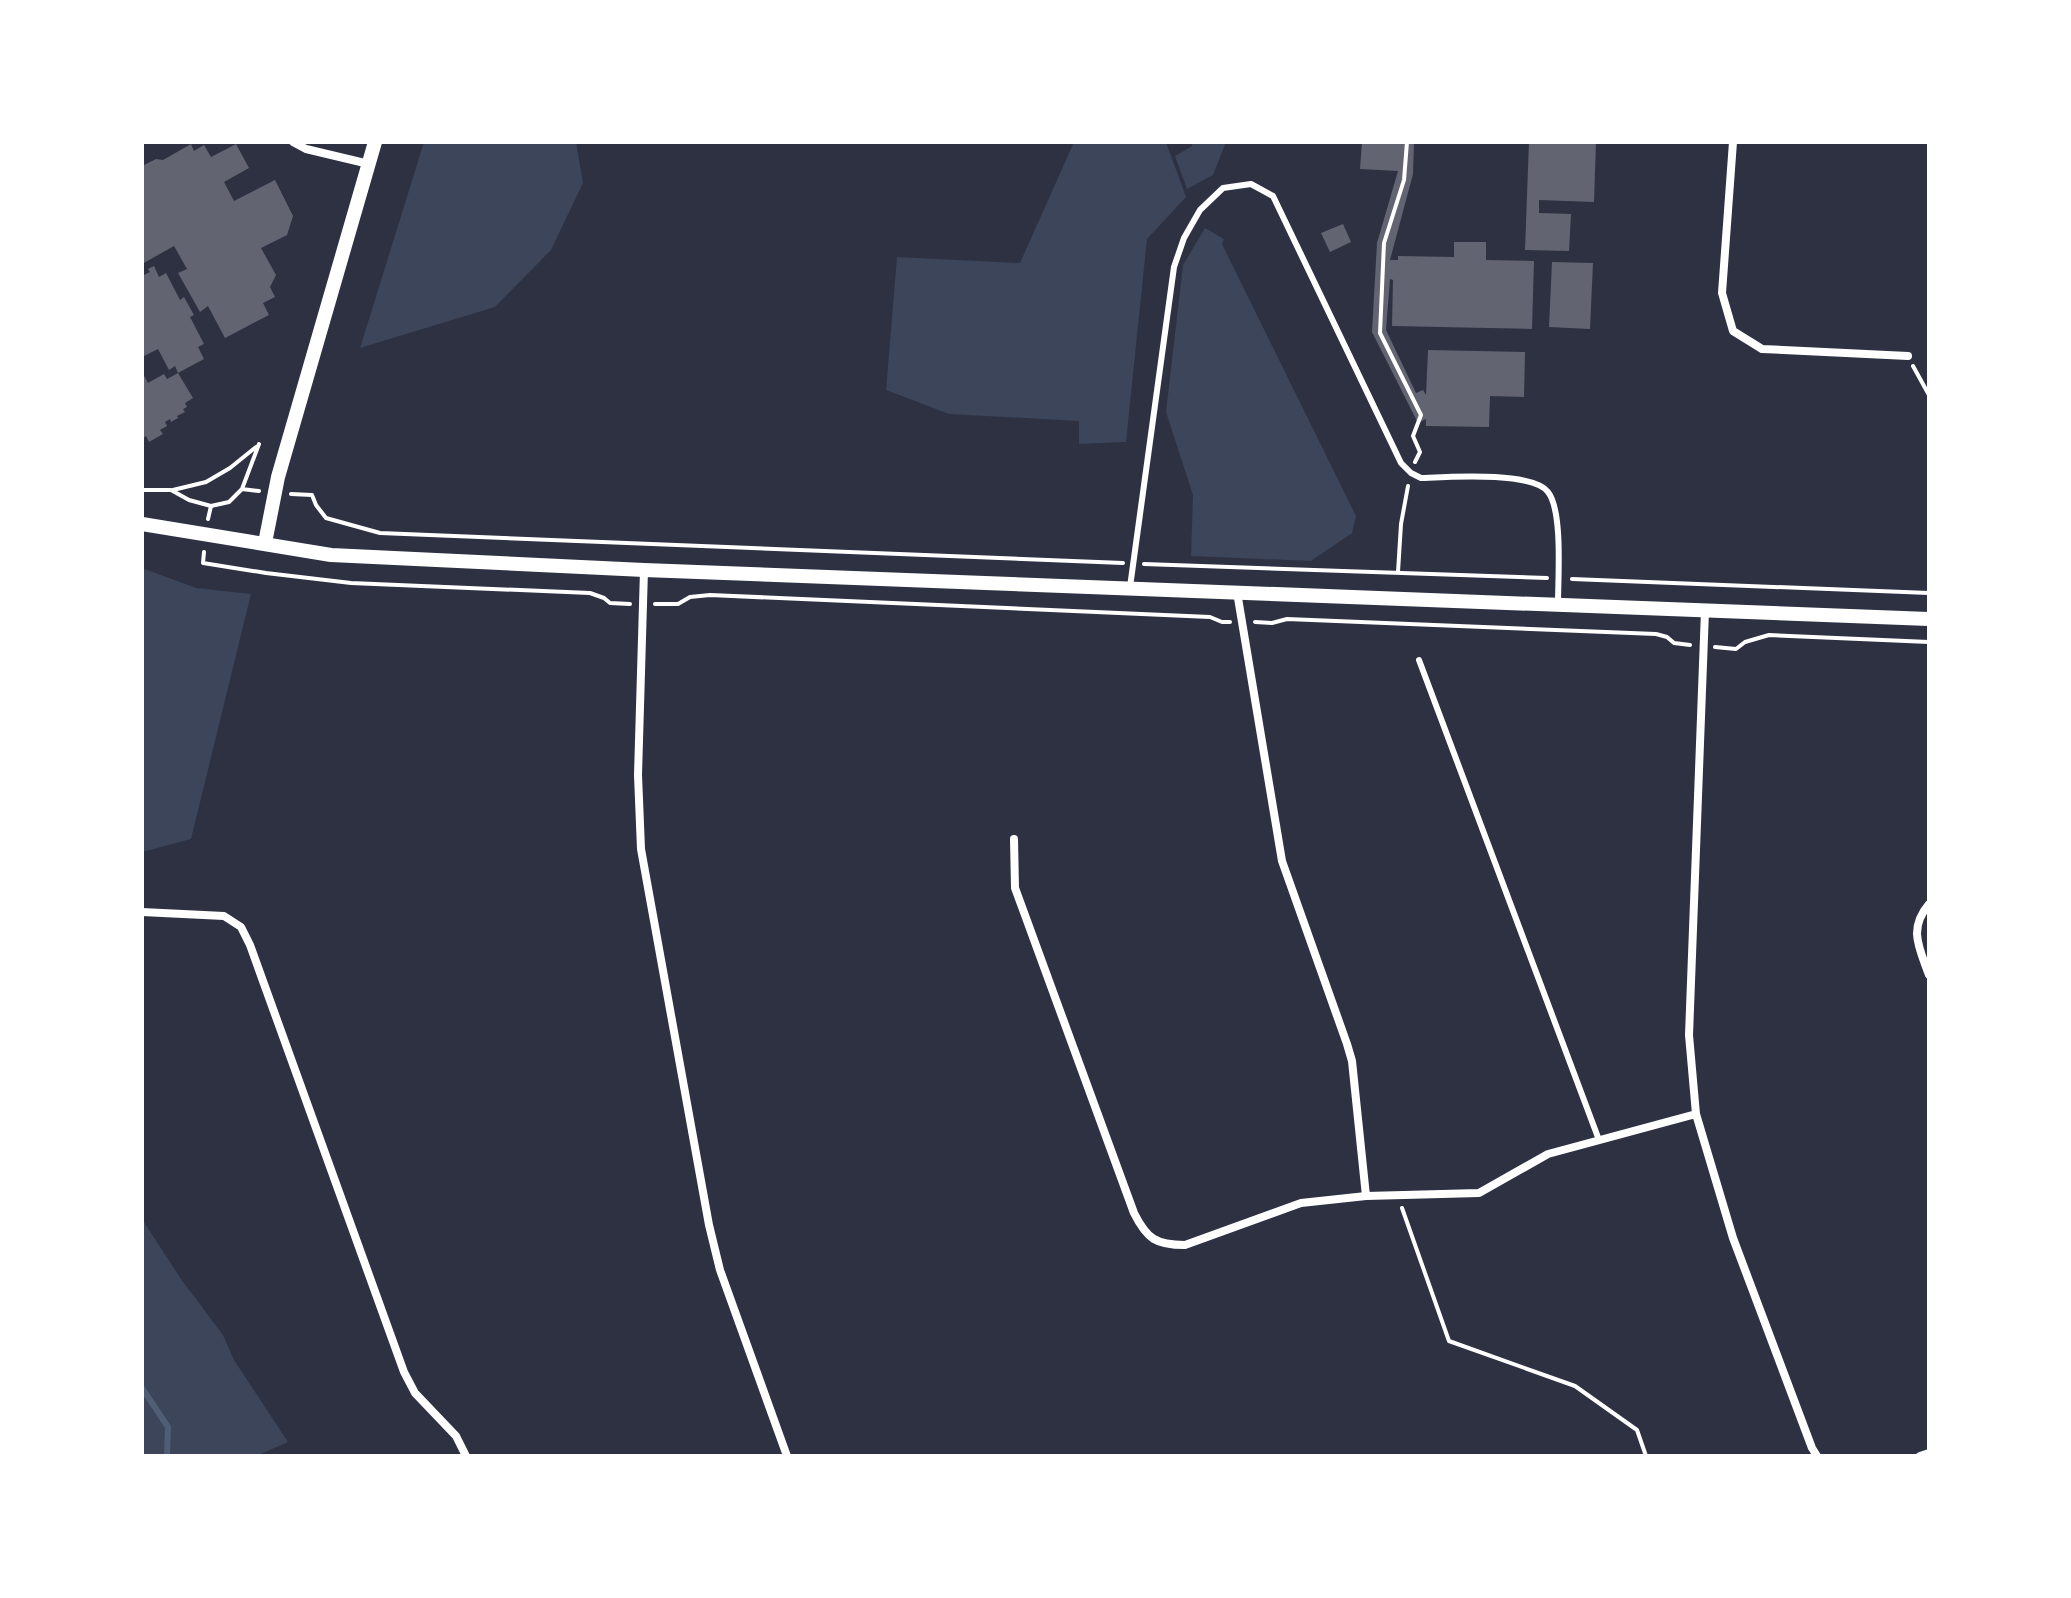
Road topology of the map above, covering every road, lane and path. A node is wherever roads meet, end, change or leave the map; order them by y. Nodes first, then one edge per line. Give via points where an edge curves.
1 (293, 142) edge
2 (375, 142) edge
3 (1407, 142) edge
4 (1733, 142) edge
5 (369, 164) junction
6 (1908, 356) joint
7 (1929, 395) edge
8 (1411, 473) junction
9 (242, 489) junction
10 (142, 490) edge
11 (171, 490) junction
12 (275, 492) junction
13 (211, 506) junction
14 (142, 524) edge
15 (205, 536) junction
16 (265, 543) junction
17 (1133, 563) junction
18 (644, 570) junction
19 (1398, 573) junction
20 (1558, 579) junction
21 (1130, 587) junction
22 (1237, 592) junction
23 (1929, 593) edge
24 (643, 604) junction
25 (1558, 604) junction
26 (1705, 611) junction
27 (1929, 619) edge
28 (1242, 622) junction
29 (1929, 642) edge
30 (1704, 646) junction
31 (1419, 660) dead end
32 (1014, 839) dead end
33 (1929, 904) edge
34 (142, 912) edge
35 (1929, 975) edge
36 (1696, 1114) junction
37 (1599, 1140) junction
38 (1398, 1195) junction
39 (1366, 1196) junction
40 (1929, 1453) edge
41 (466, 1456) edge
42 (787, 1456) edge
43 (1646, 1456) edge
44 (1817, 1456) edge
45 (1920, 1456) edge

1 - 5 street
2 - 5 street
3 - 8 path via 1404,180 1384,243 1380,333 1421,415 1413,436 1420,452
4 - 6 street via 1722,293 1733,331 1762,349
5 - 12 street
6 - 7 path
8 - 17 lane via 1401,463 1273,196 1251,184 1223,188 1200,210 1174,267
8 - 19 path
8 - 20 lane via 1421,478 1492,477 1535,483 1548,492 1555,508
9 - 11 path via 259,444 206,482
9 - 12 path
9 - 13 path via 229,502
10 - 11 path
11 - 13 path
12 - 16 street
12 - 17 path via 312,495 326,518 380,533
13 - 15 path
14 - 15 street
15 - 16 street
15 - 24 path via 203,563 266,573 351,583 590,593 610,603
16 - 18 street via 331,555
17 - 19 path
17 - 21 lane
18 - 21 street
18 - 24 street
19 - 20 path
20 - 23 path
20 - 25 lane
21 - 22 street
22 - 25 street
22 - 28 street
24 - 28 path via 678,604 710,595
24 - 42 street via 641,849 709,1225
25 - 26 street
26 - 27 street
26 - 30 street
28 - 30 path via 1287,619 1656,634 1674,643
28 - 39 street via 1282,861 1352,1061
29 - 30 path via 1769,635 1736,649
30 - 36 street via 1689,1035
31 - 37 lane
32 - 39 street via 1015,888 1134,1213 1151,1239 1185,1245 1288,1206
33 - 35 street via 1918,916 1916,940
34 - 41 street via 224,916 241,927 404,1372
36 - 37 street
36 - 44 street via 1733,1238
37 - 38 street via 1548,1154 1479,1193
38 - 39 street
38 - 43 path via 1449,1341 1575,1386 1637,1430
40 - 45 street

